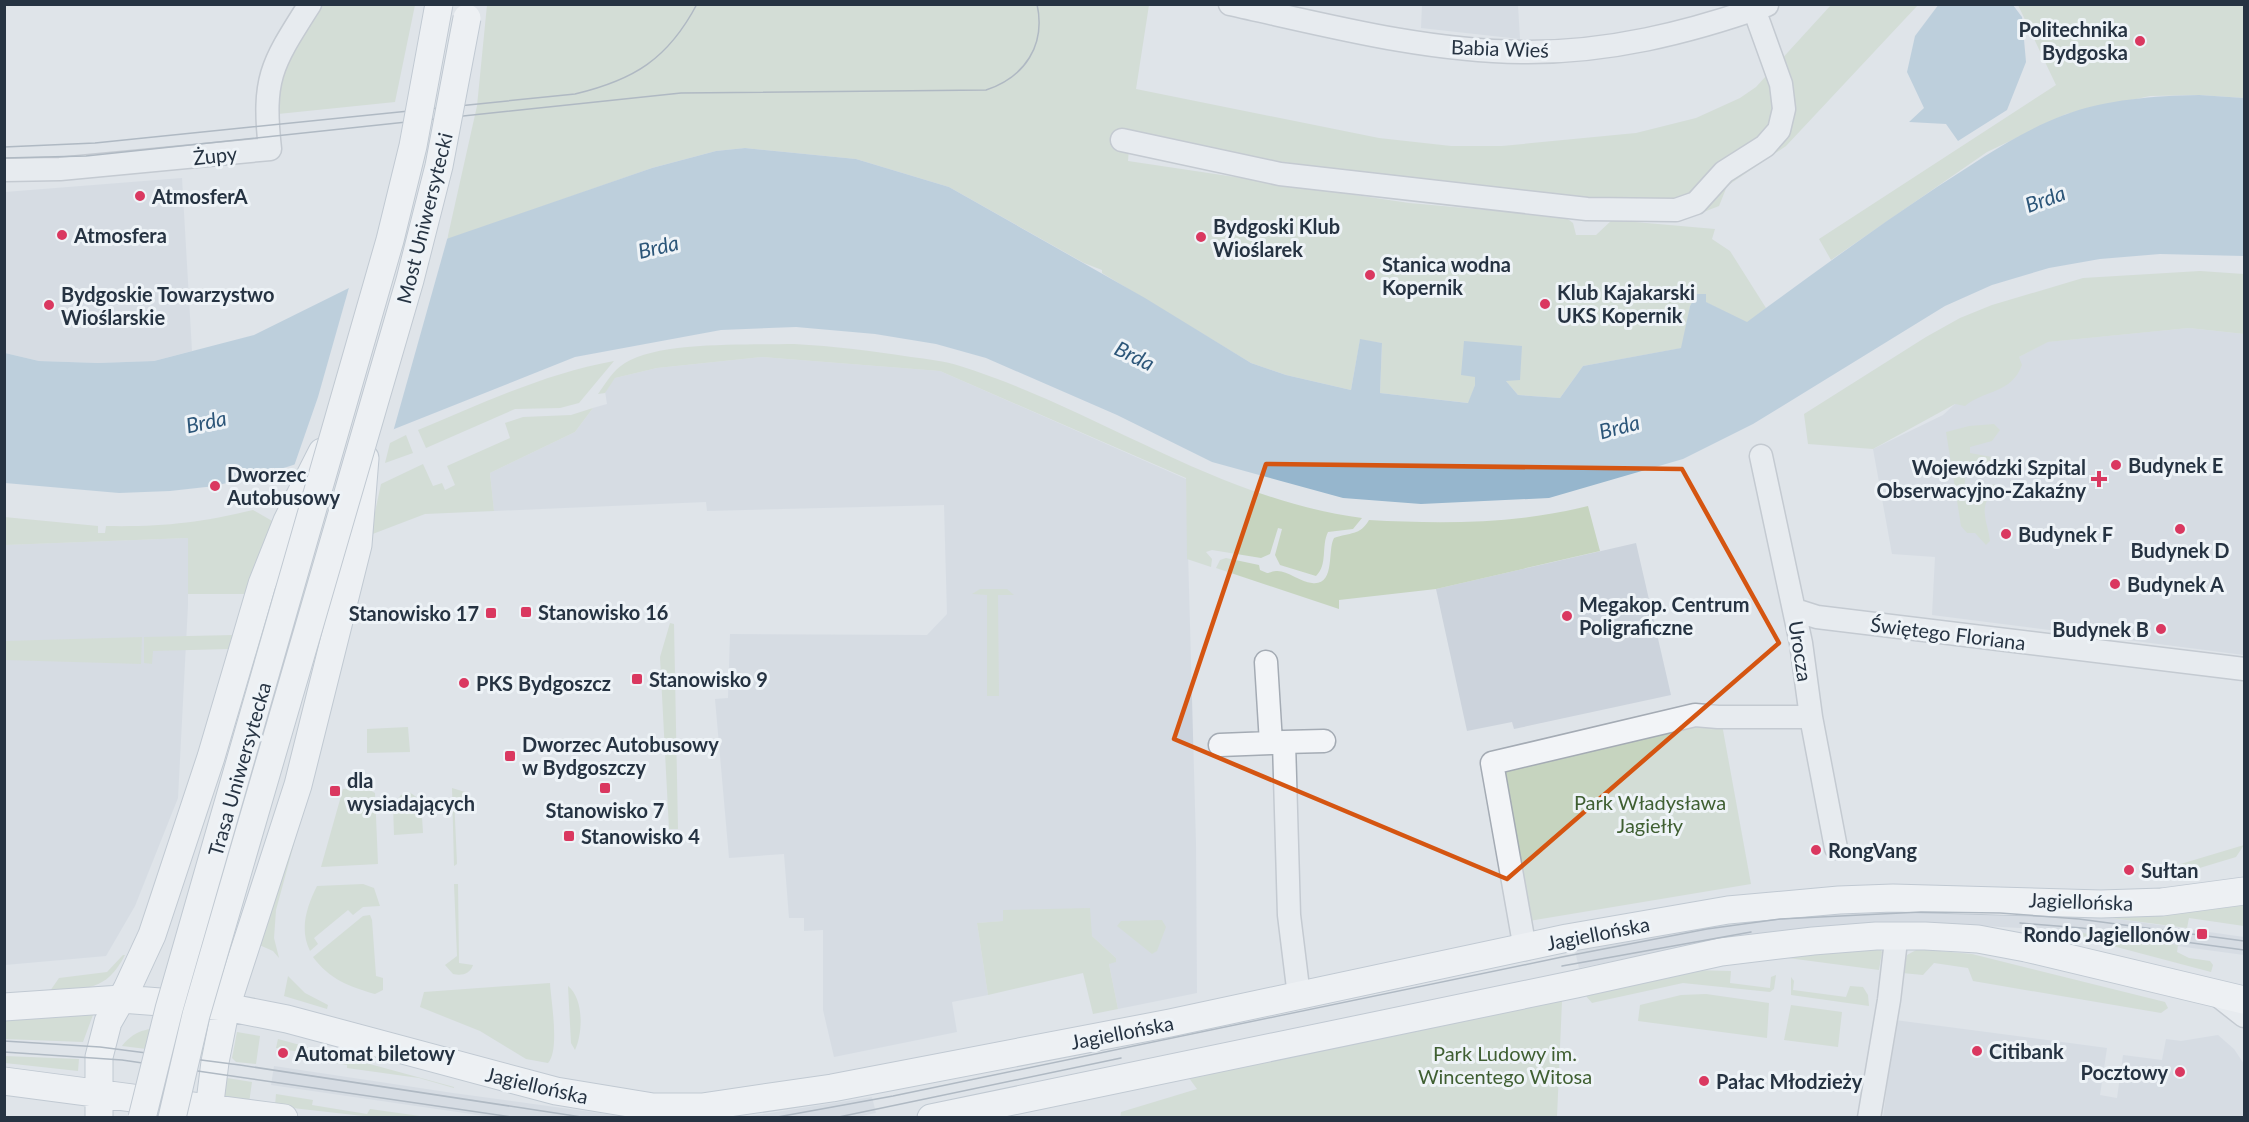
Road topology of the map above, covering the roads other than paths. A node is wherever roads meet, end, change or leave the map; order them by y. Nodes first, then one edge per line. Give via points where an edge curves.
1 (310, 4) edge
2 (439, 4) edge
3 (468, 4) edge
4 (1230, 4) edge
5 (1761, 7) edge
6 (1122, 140) dead end
7 (4, 170) edge
8 (338, 421) junction
9 (367, 429) junction
10 (1761, 456) dead end
11 (1795, 610) junction
12 (1266, 662) dead end
13 (2244, 669) edge
14 (1811, 717) junction
15 (1324, 741) dead end
16 (1277, 743) junction
17 (1220, 745) dead end
18 (1836, 848) dead end
19 (2244, 891) edge
20 (1905, 936) junction
21 (1525, 949) junction
22 (2212, 992) junction
23 (1299, 996) junction
24 (121, 999) junction
25 (2244, 1000) edge
26 (4, 1007) edge
27 (226, 1007) junction
28 (2244, 1016) edge
29 (4, 1081) edge
30 (98, 1104) edge
31 (208, 1113) edge
32 (943, 1116) edge
33 (142, 1118) edge
34 (172, 1118) edge
35 (284, 1118) edge
36 (1869, 1118) edge

1 - 7 street, Żupy via 276,58 269,81 270,149 70,168
2 - 8 main road, Most Uniwersytecki, bridge via 408,170
3 - 9 main road, Most Uniwersytecki, bridge via 439,166
4 - 5 street, Babia Wieś via 1418,44 1524,52 1647,40
5 - 6 street via 1781,84 1784,109 1779,130 1765,146 1724,172 1696,203 1676,210 1587,209 1280,174
8 - 24 main road, bridge via 287,521 262,584 171,879 144,955
8 - 33 main road, Trasa Uniwersytecka, bridge via 168,1009
9 - 27 main road, bridge via 358,545 298,785
9 - 34 main road, Trasa Uniwersytecka, bridge via 196,1015
10 - 11 street, Urocza
11 - 13 street, Świętego Floriana via 1829,618
11 - 14 street, Urocza
12 - 16 street
14 - 18 street, Urocza
14 - 21 street via 1695,715 1492,763
15 - 16 street
16 - 17 street
16 - 23 street
19 - 21 main road, Jagiellońska via 2162,903 1920,897 1818,901 1658,921
20 - 22 main road via 2002,943
20 - 32 main road via 1813,941 1690,957 1583,983
20 - 36 street via 1894,949
21 - 23 main road, Jagiellońska
22 - 25 main road
22 - 28 street
23 - 27 main road, Jagiellońska via 832,1088 702,1107 653,1107 556,1091 287,1019
24 - 26 main road, Jagiellońska
24 - 27 main road, Jagiellońska
24 - 30 main road via 100,1047
27 - 31 main road
29 - 30 main road
30 - 31 main road
31 - 35 main road

